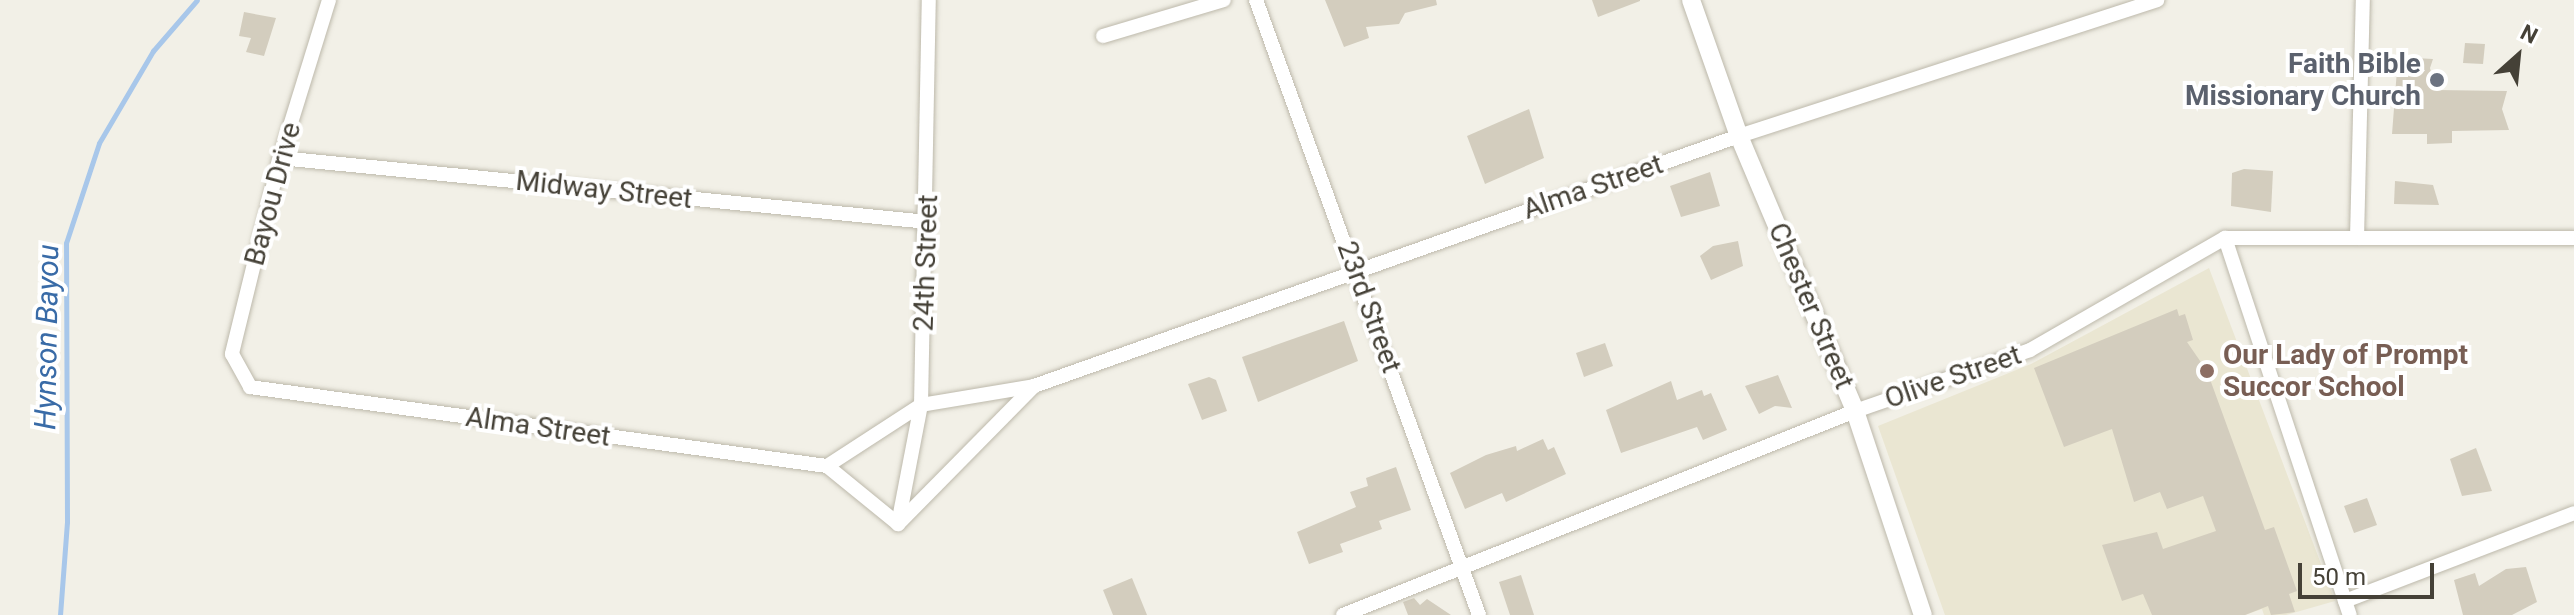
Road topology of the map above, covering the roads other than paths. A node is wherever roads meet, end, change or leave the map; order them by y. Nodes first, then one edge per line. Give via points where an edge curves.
1 (329, 0) edge
2 (929, 0) edge
3 (1224, 0) edge
4 (1256, 0) edge
5 (1691, 0) edge
6 (2157, 0) edge
7 (2363, 0) edge
8 (1103, 36) dead end
9 (1739, 136) junction
10 (280, 158) junction
11 (928, 222) junction
12 (2225, 238) junction
13 (2357, 238) junction
14 (2574, 238) edge
15 (1356, 269) junction
16 (1034, 386) junction
17 (250, 387) joint
18 (921, 405) junction
19 (1855, 411) junction
20 (827, 466) junction
21 (2574, 513) edge
22 (898, 524) junction
23 (1462, 567) junction
24 (2347, 608) edge
25 (1343, 615) edge
26 (1479, 615) edge
27 (1923, 615) edge

1 - 10 street, Bayou Drive
2 - 11 street, 24th Street
3 - 8 street
4 - 15 street, 23rd Street
5 - 9 street, Chester Street
6 - 9 street, Alma Street
7 - 13 street
9 - 15 street, Alma Street
9 - 19 street, Chester Street
10 - 11 street, Midway Street
10 - 17 street, Bayou Drive via 232,354
11 - 18 street, 24th Street
12 - 13 street, Olive Street
12 - 19 street, Olive Street via 2030,350
12 - 24 street
13 - 14 street, Olive Street
15 - 16 street, Alma Street
15 - 23 street, 23rd Street
16 - 18 street, Alma Street
16 - 22 street, Alma Street
17 - 20 street, Alma Street
18 - 20 street, Alma Street
18 - 22 street, 24th Street
19 - 23 street, Olive Street
19 - 27 street, Chester Street
20 - 22 street
21 - 24 street
23 - 25 street, Olive Street
23 - 26 street, 23rd Street

